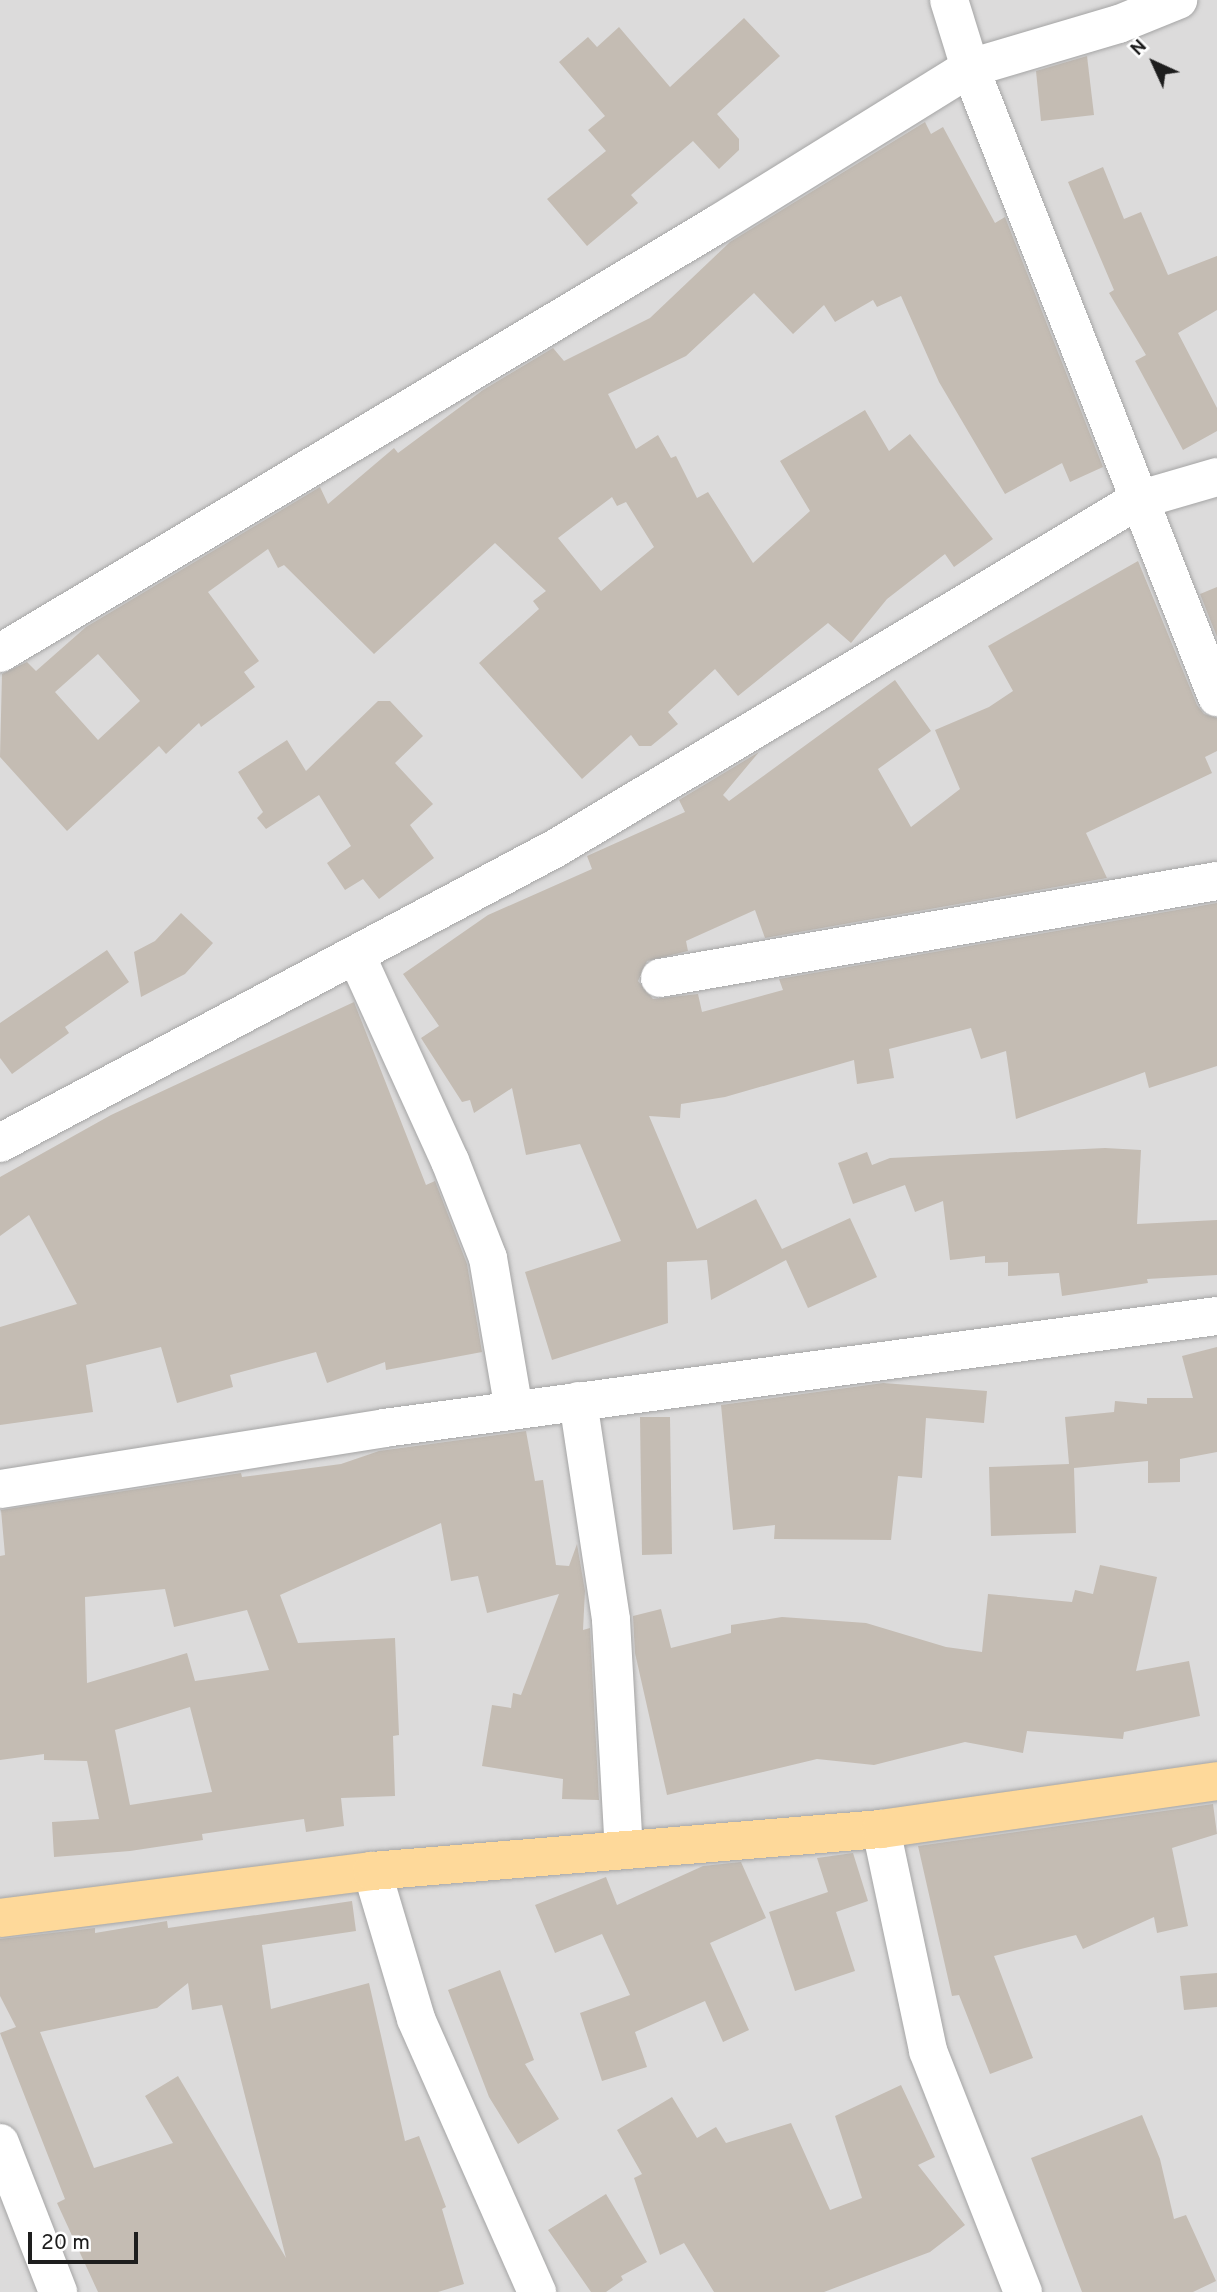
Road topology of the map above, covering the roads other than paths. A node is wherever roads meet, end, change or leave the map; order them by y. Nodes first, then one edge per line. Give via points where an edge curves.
1 (949, 0) edge
2 (1178, 0) edge
3 (970, 68) junction
4 (1217, 477) edge
5 (1138, 500) junction
6 (0, 653) edge
7 (1217, 697) edge
8 (1217, 881) edge
9 (356, 955) junction
10 (660, 978) dead end
11 (0, 1143) edge
12 (1217, 1316) edge
13 (578, 1401) junction
14 (514, 1410) junction
15 (0, 1489) edge
16 (1217, 1781) edge
17 (881, 1829) junction
18 (624, 1850) junction
19 (372, 1871) junction
20 (0, 1918) edge
21 (0, 2143) edge
22 (58, 2292) edge
23 (537, 2292) edge
24 (1023, 2292) edge

1 - 3 street
2 - 3 street via 1104,28
3 - 5 street
3 - 6 street via 718,225
4 - 5 street
5 - 7 street
5 - 9 street via 556,848
8 - 10 street
9 - 11 street
9 - 14 street via 450,1161 488,1258
12 - 13 street
13 - 14 street
13 - 18 street via 611,1620
14 - 15 street
16 - 17 main road
17 - 18 main road
17 - 24 street via 928,2051
18 - 19 main road
19 - 20 main road
19 - 23 street via 416,2019
21 - 22 street

